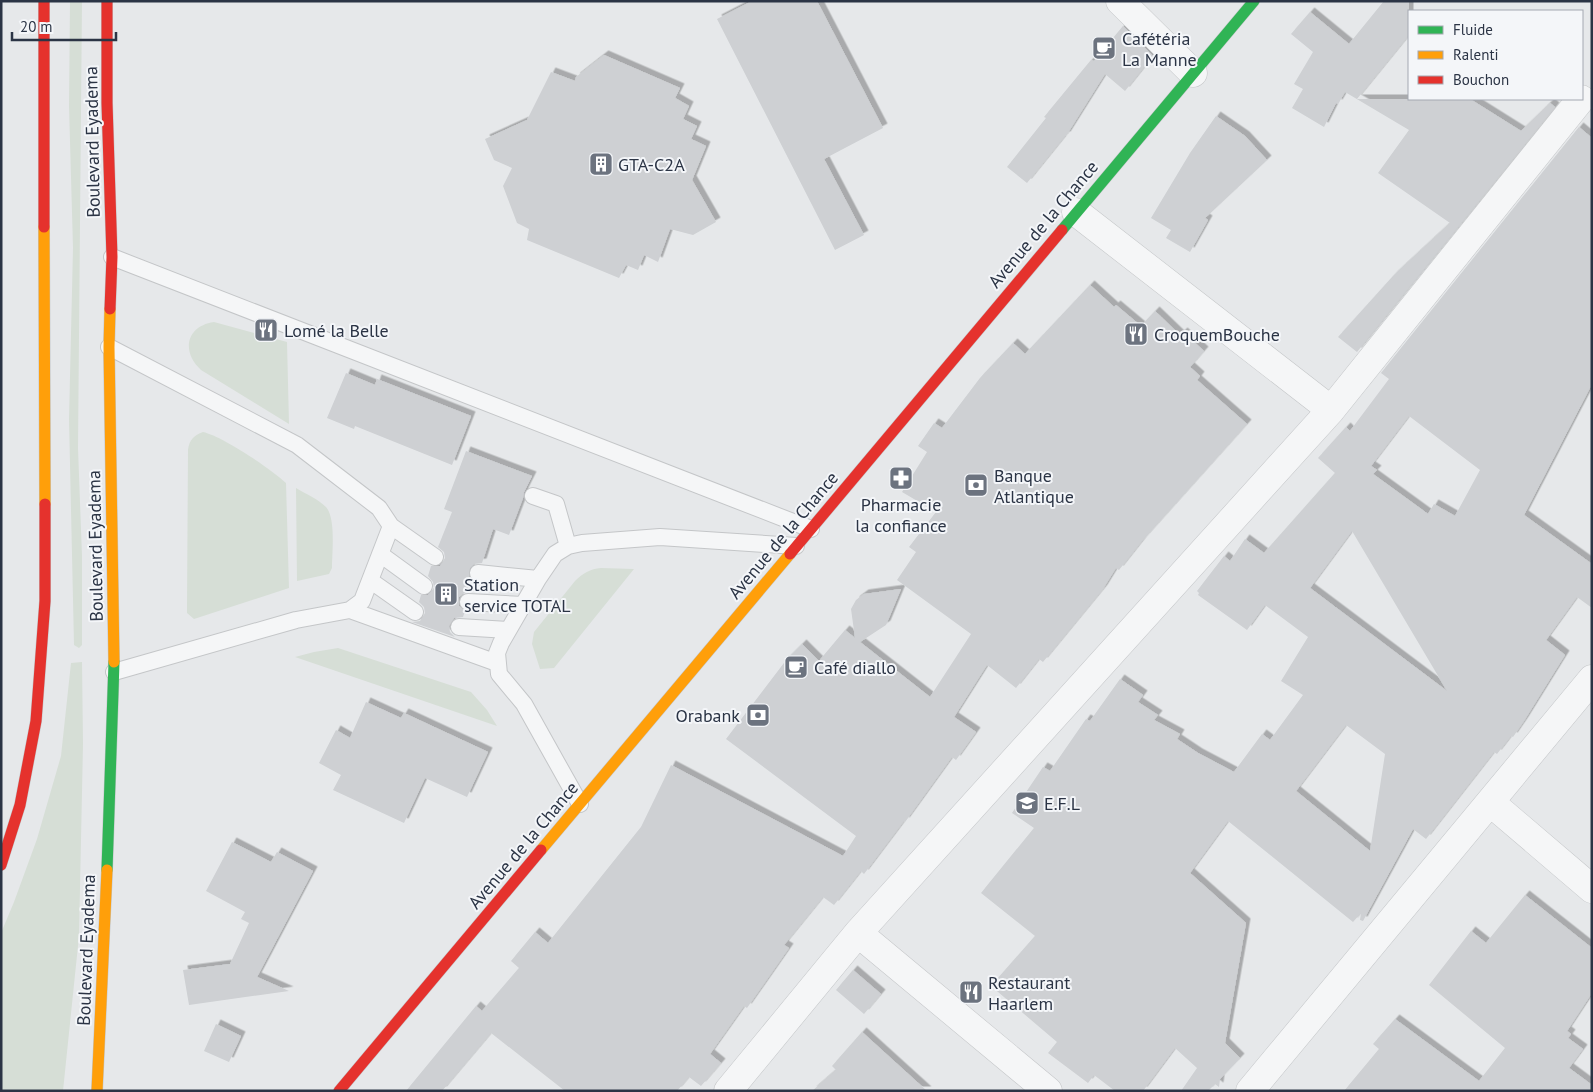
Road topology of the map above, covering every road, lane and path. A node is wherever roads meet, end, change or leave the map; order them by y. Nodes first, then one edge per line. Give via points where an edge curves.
1 (44, 1) edge
2 (107, 1) edge
3 (1120, 1) edge
4 (1254, 1) edge
5 (1193, 73) junction
6 (1592, 86) edge
7 (1583, 98) edge
8 (1581, 100) edge
9 (1076, 212) junction
10 (112, 257) junction
11 (109, 347) junction
12 (1331, 410) junction
13 (533, 496) dead end
14 (391, 526) junction
15 (811, 529) junction
16 (568, 546) junction
17 (796, 546) junction
18 (380, 554) junction
19 (434, 557) dead end
20 (478, 573) dead end
21 (538, 579) junction
22 (371, 581) junction
23 (424, 586) dead end
24 (468, 602) dead end
25 (522, 605) junction
26 (350, 610) junction
27 (415, 612) dead end
28 (459, 627) dead end
29 (508, 630) junction
30 (497, 663) junction
31 (114, 672) junction
32 (1592, 678) edge
33 (1490, 802) junction
34 (580, 804) junction
35 (1, 865) edge
36 (1592, 888) edge
37 (858, 933) junction
38 (97, 1091) edge
39 (339, 1091) edge
40 (728, 1091) edge
41 (1048, 1091) edge
42 (1250, 1091) edge

1 - 35 main road via 46,601 36,721 20,805
2 - 10 main road, Boulevard Eyadema
3 - 5 street
4 - 5 main road, Avenue de la Chance
5 - 9 main road, Avenue de la Chance
6 - 7 street
8 - 12 street
9 - 12 street
9 - 15 main road, Avenue de la Chance
10 - 11 main road, Boulevard Eyadema
10 - 15 lane
11 - 14 lane via 297,445 379,508
11 - 31 main road, Boulevard Eyadema
12 - 37 street
13 - 16 lane via 556,504
14 - 18 lane
14 - 19 lane
15 - 17 main road, Avenue de la Chance
16 - 17 lane via 660,537
16 - 21 lane via 555,554
17 - 34 main road, Avenue de la Chance
18 - 22 lane
18 - 23 lane
20 - 21 lane
21 - 25 lane
22 - 26 lane via 362,601
22 - 27 lane
24 - 25 lane
25 - 29 lane
26 - 30 lane
26 - 31 lane via 296,620
28 - 29 lane
29 - 30 lane via 497,653
30 - 34 lane via 499,674 524,704
31 - 38 main road, Boulevard Eyadema
32 - 33 street
33 - 36 street
33 - 42 street
34 - 39 main road, Avenue de la Chance
37 - 40 street
37 - 41 street

